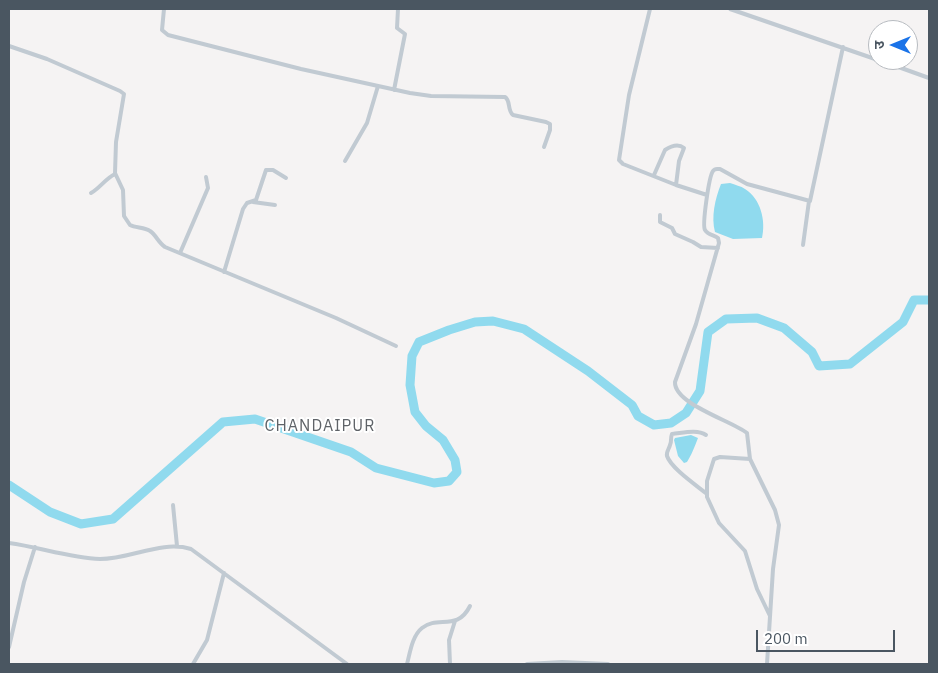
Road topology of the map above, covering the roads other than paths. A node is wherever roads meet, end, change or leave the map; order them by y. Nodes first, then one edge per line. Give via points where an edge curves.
1 (164, 9) edge
2 (398, 9) edge
3 (650, 9) edge
4 (730, 9) edge
5 (9, 46) edge
6 (843, 46) junction
7 (868, 56) edge
8 (907, 70) edge
9 (929, 78) edge
10 (378, 86) junction
11 (394, 90) junction
12 (544, 147) dead end
13 (345, 161) dead end
14 (115, 174) junction
15 (654, 175) junction
16 (206, 176) dead end
17 (286, 178) dead end
18 (676, 185) junction
19 (91, 193) dead end
20 (707, 195) junction
21 (810, 201) junction
22 (251, 202) junction
23 (275, 205) dead end
24 (660, 215) dead end
25 (803, 244) dead end
26 (718, 248) junction
27 (180, 253) junction
28 (224, 272) junction
29 (396, 346) dead end
30 (706, 434) dead end
31 (750, 459) junction
32 (707, 494) junction
33 (173, 505) dead end
34 (9, 543) edge
35 (176, 546) junction
36 (35, 547) junction
37 (224, 574) junction
38 (470, 606) dead end
39 (770, 616) junction
40 (455, 621) junction
41 (9, 647) edge
42 (194, 664) edge
43 (347, 664) edge
44 (407, 664) edge
45 (450, 664) edge
46 (527, 664) edge
47 (596, 664) edge
48 (608, 664) edge
49 (767, 664) edge

1 - 10 street via 162,30 168,35
2 - 11 street via 397,28 406,34
3 - 15 street via 628,95 619,157 622,164
4 - 6 street
5 - 14 street via 122,92
6 - 7 street
6 - 21 street
8 - 9 street
10 - 11 street
10 - 13 street via 367,123
11 - 12 street via 431,96 505,97 513,115 550,124
14 - 19 street
14 - 27 street via 123,190 127,222 149,230 160,243
15 - 18 street
15 - 18 street via 664,150 682,146
16 - 27 street via 208,188
17 - 22 street via 267,170 256,200
18 - 20 street
20 - 21 street via 712,172 720,169 747,184
20 - 26 street via 704,227 708,234 718,238
21 - 25 street
22 - 23 street
22 - 28 street via 243,209
24 - 26 street via 660,222 672,228 675,234 701,247
26 - 31 street via 675,382 678,391 697,407 747,433
27 - 28 street
28 - 29 street
30 - 32 street via 672,434 667,458
31 - 32 street via 714,458
31 - 39 street via 779,525
32 - 39 street via 715,515 745,550 757,590
33 - 35 street
34 - 36 street
35 - 36 street via 100,559
35 - 37 street via 192,549
36 - 41 street
37 - 42 street via 207,640
37 - 43 street
38 - 40 street
39 - 49 street
40 - 44 street via 423,628 414,639
40 - 45 street via 449,640
46 - 47 street
47 - 48 street

